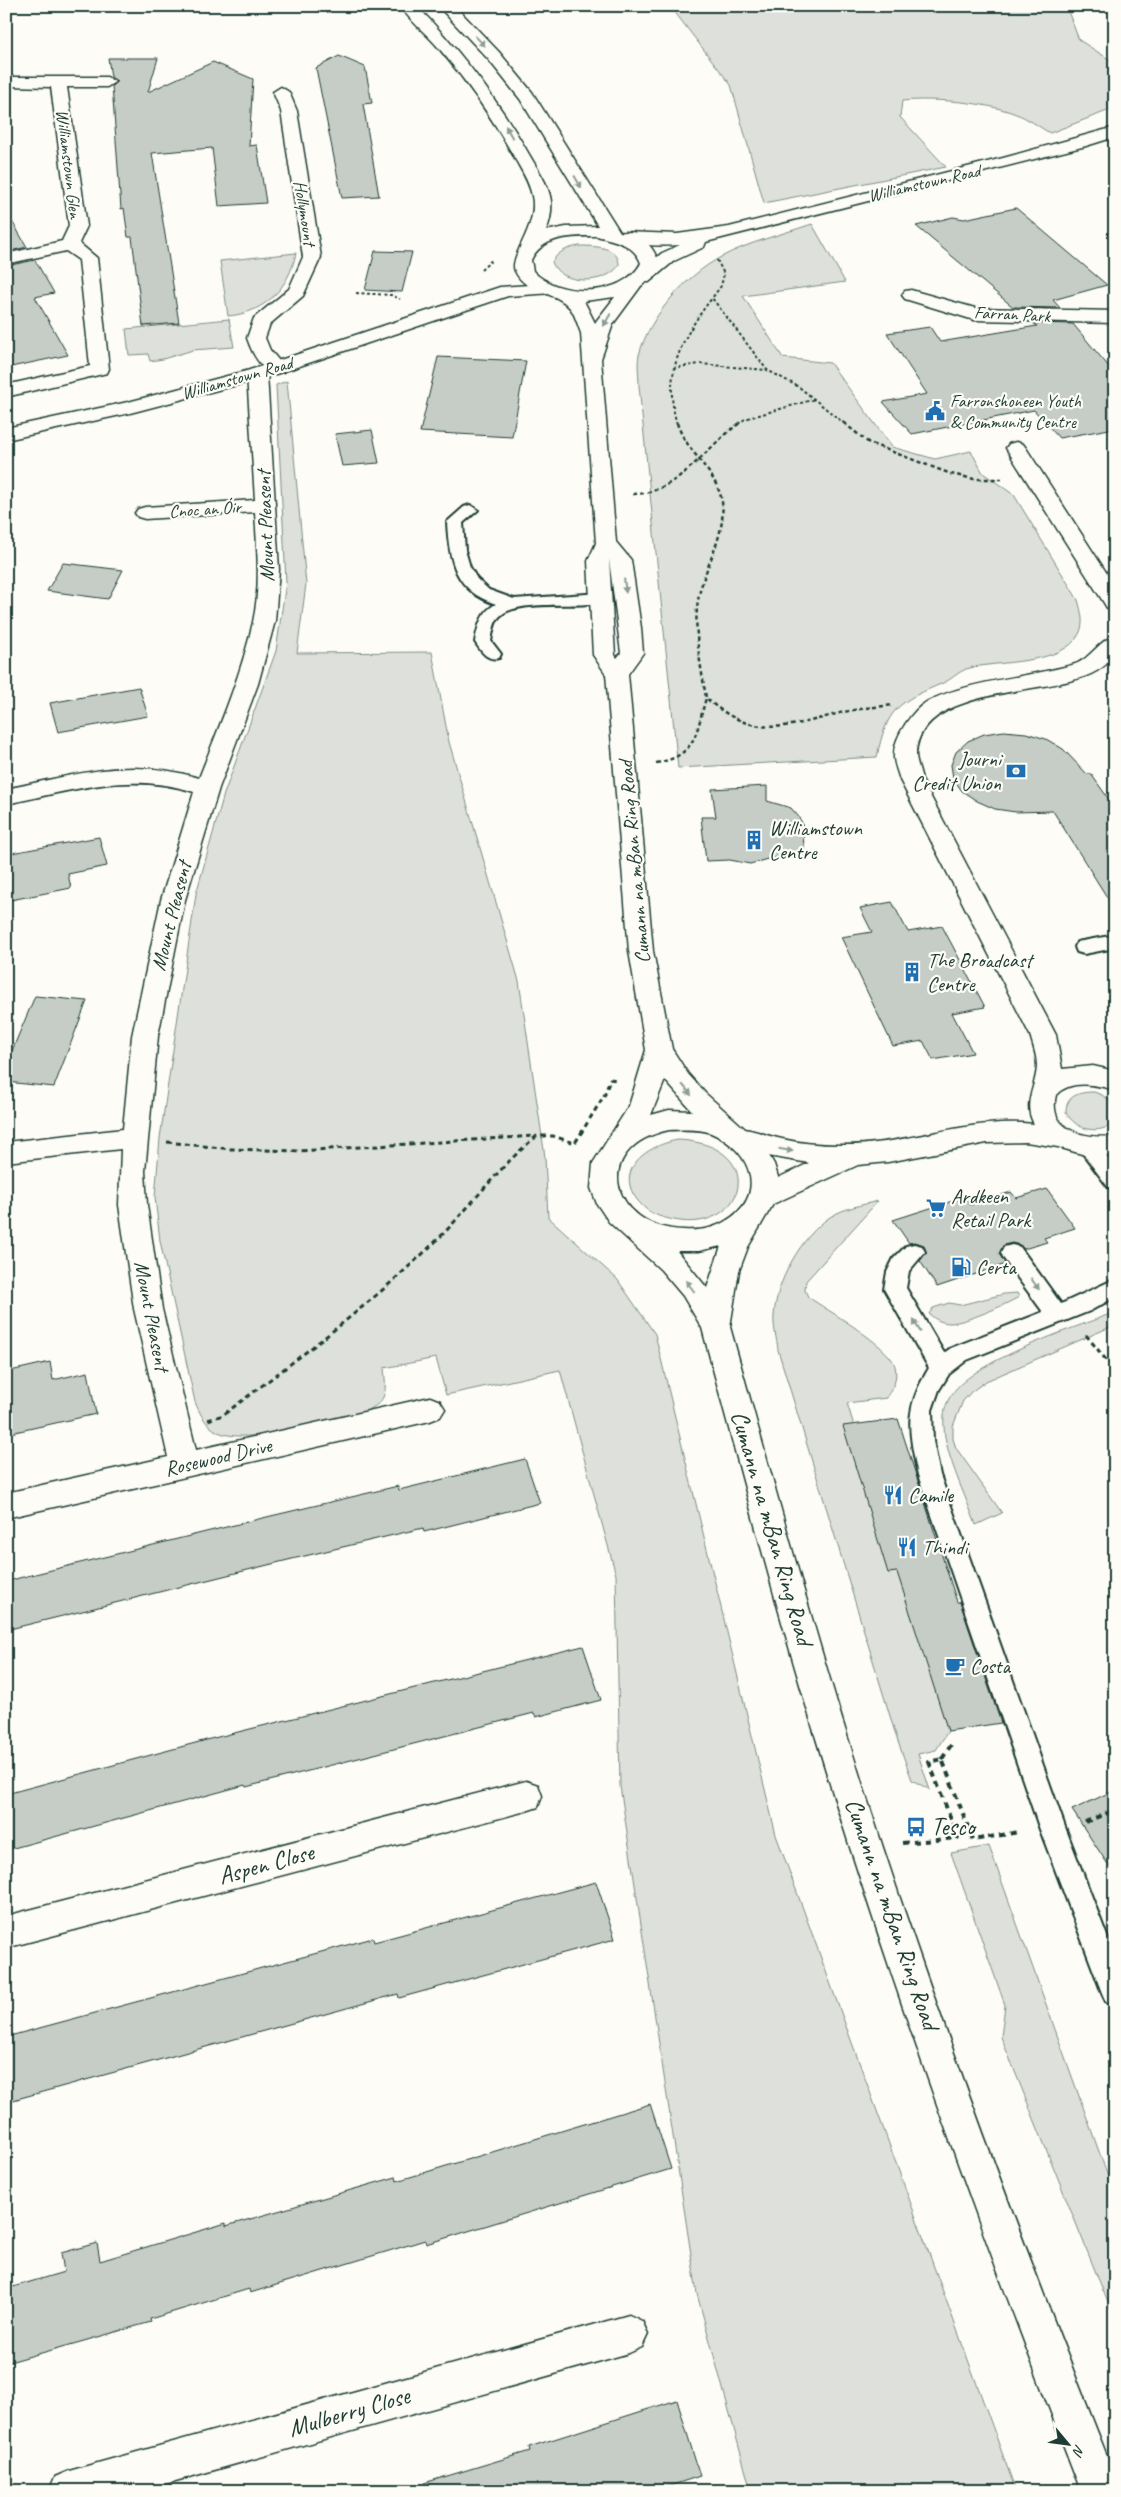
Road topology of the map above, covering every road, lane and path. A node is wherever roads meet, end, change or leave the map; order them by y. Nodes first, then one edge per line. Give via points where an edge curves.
1 (408, 6) edge
2 (446, 6) edge
3 (11, 82) dead end
4 (58, 82) junction
5 (107, 82) dead end
6 (281, 92) dead end
7 (1115, 132) edge
8 (732, 231) junction
9 (618, 235) junction
10 (532, 245) junction
11 (69, 246) junction
12 (681, 250) junction
13 (6, 258) edge
14 (522, 261) junction
15 (638, 282) junction
16 (555, 291) junction
17 (356, 293) dead end
18 (911, 295) dead end
19 (712, 298) junction
20 (405, 301) dead end
21 (463, 304) junction
22 (1115, 317) edge
23 (593, 360) junction
24 (673, 368) junction
25 (767, 370) junction
26 (266, 371) junction
27 (6, 391) edge
28 (816, 399) junction
29 (6, 434) edge
30 (1016, 448) dead end
31 (701, 460) junction
32 (1032, 472) junction
33 (602, 494) junction
34 (265, 505) junction
35 (470, 510) dead end
36 (145, 513) dead end
37 (606, 543) junction
38 (601, 598) junction
39 (510, 603) junction
40 (1115, 603) edge
41 (1115, 642) edge
42 (493, 654) dead end
43 (617, 674) junction
44 (706, 698) junction
45 (934, 707) junction
46 (625, 765) junction
47 (207, 788) junction
48 (6, 797) edge
49 (1115, 941) edge
50 (1084, 947) dead end
51 (1043, 1035) junction
52 (659, 1050) junction
53 (1110, 1079) edge
54 (1045, 1093) junction
55 (988, 1132) junction
56 (737, 1135) junction
57 (537, 1136) junction
58 (134, 1138) junction
59 (575, 1143) dead end
60 (1077, 1143) junction
61 (1115, 1146) edge
62 (614, 1147) junction
63 (6, 1152) edge
64 (856, 1155) junction
65 (1115, 1182) edge
66 (758, 1206) junction
67 (635, 1228) junction
68 (914, 1252) dead end
69 (1012, 1253) dead end
70 (1115, 1287) edge
71 (1062, 1313) junction
72 (716, 1327) junction
73 (941, 1368) junction
74 (1115, 1371) edge
75 (430, 1409) dead end
76 (177, 1431) junction
77 (185, 1464) junction
78 (6, 1506) edge
79 (951, 1745) dead end
80 (942, 1759) junction
81 (526, 1796) dead end
82 (1052, 1827) junction
83 (867, 1847) junction
84 (6, 1932) edge
85 (1115, 1993) edge
86 (629, 2334) dead end
87 (69, 2491) edge
88 (1101, 2491) edge

10 -> 1 street via 542,210 542,199 532,175 506,126 475,81
2 -> 9 street via 512,77 537,111 594,209
3 - 4 street
4 - 5 street
4 - 11 street, Williamstown Glen via 78,226
6 - 26 street, Hollymount via 289,111 312,257 297,292 261,322 256,338
7 - 8 street, Williamstown Road via 964,174
8 - 9 street via 666,241
8 - 12 street
9 - 10 street via 597,231 567,232
9 - 15 street via 646,252 650,260 649,269
10 - 14 street, Williamstown Road
11 - 13 street, Williamstown Glen
11 - 27 street, Williamstown Glen via 88,258 100,369
12 - 15 street
12 - 19 path via 712,255 720,264 724,274
14 - 16 street, Cumann na mBan Ring Road via 523,271 532,281
14 - 21 street, Williamstown Road via 497,284
15 - 16 street, Williamstown Road via 600,294
15 -> 23 street, Cumann na mBan Ring Road via 604,324
16 - 21 street, Williamstown Road via 506,291
16 - 23 street, Cumann na mBan Ring Road via 574,301 583,312 590,333
17 - 20 path via 391,295
18 - 22 street, Farran Park via 974,314
19 - 24 path via 687,332
19 - 25 path
21 - 26 street, Williamstown Road
23 - 33 street, Cumann na mBan Ring Road
24 - 25 path via 699,364
24 - 31 path via 669,383 675,418 680,432
25 - 28 path via 799,386
26 - 29 street, Williamstown Road via 130,407
26 - 34 street, Mount Pleasent
28 - 31 path via 745,419 728,431
28 - 32 path via 869,442 950,474 974,479 1001,479
30 - 32 street
31 - 33 path via 687,472 646,494
31 - 44 path via 720,491 723,521 697,614
32 - 40 street
33 - 37 street, Cumann na mBan Ring Road
34 - 36 street, Cnoc an Óir
34 - 47 street, Mount Pleasent via 269,570 264,621 247,684
35 - 39 lane via 455,522 456,548 463,572 477,590
37 - 38 street, Cumann na mBan Ring Road via 598,561
37 -> 43 street via 621,560 630,628 632,653
38 - 39 lane
38 - 43 street, Cumann na mBan Ring Road via 604,655
39 - 42 lane via 495,610 488,620 483,642
41 - 45 street via 1101,658 1082,670 965,696
43 - 46 street, Cumann na mBan Ring Road
44 - 45 path via 729,715 778,727 867,707
44 - 46 path via 688,751 668,762
45 - 51 street via 912,730 906,754 911,780
46 - 52 street, Cumann na mBan Ring Road via 641,951
47 - 48 street via 149,774 122,774
47 - 58 street, Mount Pleasent via 158,962 145,1036
49 - 50 lane
51 - 53 street via 1070,1058
51 - 54 street via 1050,1064
52 -> 56 street, Cumann na mBan Ring Road via 696,1100
52 - 62 street, Cumann na mBan Ring Road via 643,1108
53 - 54 street via 1069,1076
54 - 55 street via 1025,1112
54 - 60 street via 1041,1107 1048,1125
55 - 60 street via 1028,1133
55 - 64 street
56 - 62 street via 714,1124 669,1120 629,1134
56 -> 64 street via 774,1148
56 - 66 street via 754,1150 762,1165 765,1182
57 - 58 path via 298,1151 231,1149
57 - 59 path via 553,1136
57 - 76 path via 515,1153 435,1242 332,1332 223,1415
58 - 63 street
58 - 76 street, Mount Pleasent via 133,1205 148,1308
60 - 61 street
60 - 65 lane
62 - 67 street via 605,1164 603,1183 609,1202 622,1219
64 - 66 street via 811,1173
66 - 67 street via 730,1231 700,1240 665,1239
66 - 72 street, Cumann na mBan Ring Road via 729,1254 720,1286
72 -> 67 street, Cumann na mBan Ring Road via 693,1288
73 -> 68 lane via 896,1289 895,1276 901,1263
69 -> 71 lane
70 - 71 lane
71 - 73 lane via 959,1354
71 - 74 path
72 - 83 street, Cumann na mBan Ring Road via 804,1641
73 - 82 lane via 921,1410 922,1441 929,1475
75 - 77 street, Rosewood Drive
76 - 77 street, Mount Pleasent
77 - 78 street, Rosewood Drive
79 - 80 path
80 - 82 path via 973,1840
80 - 83 path via 929,1762 958,1838
81 - 84 street, Aspen Close
82 - 85 lane
83 - 88 street, Cumann na mBan Ring Road via 1033,2320
86 - 87 street, Mulberry Close

